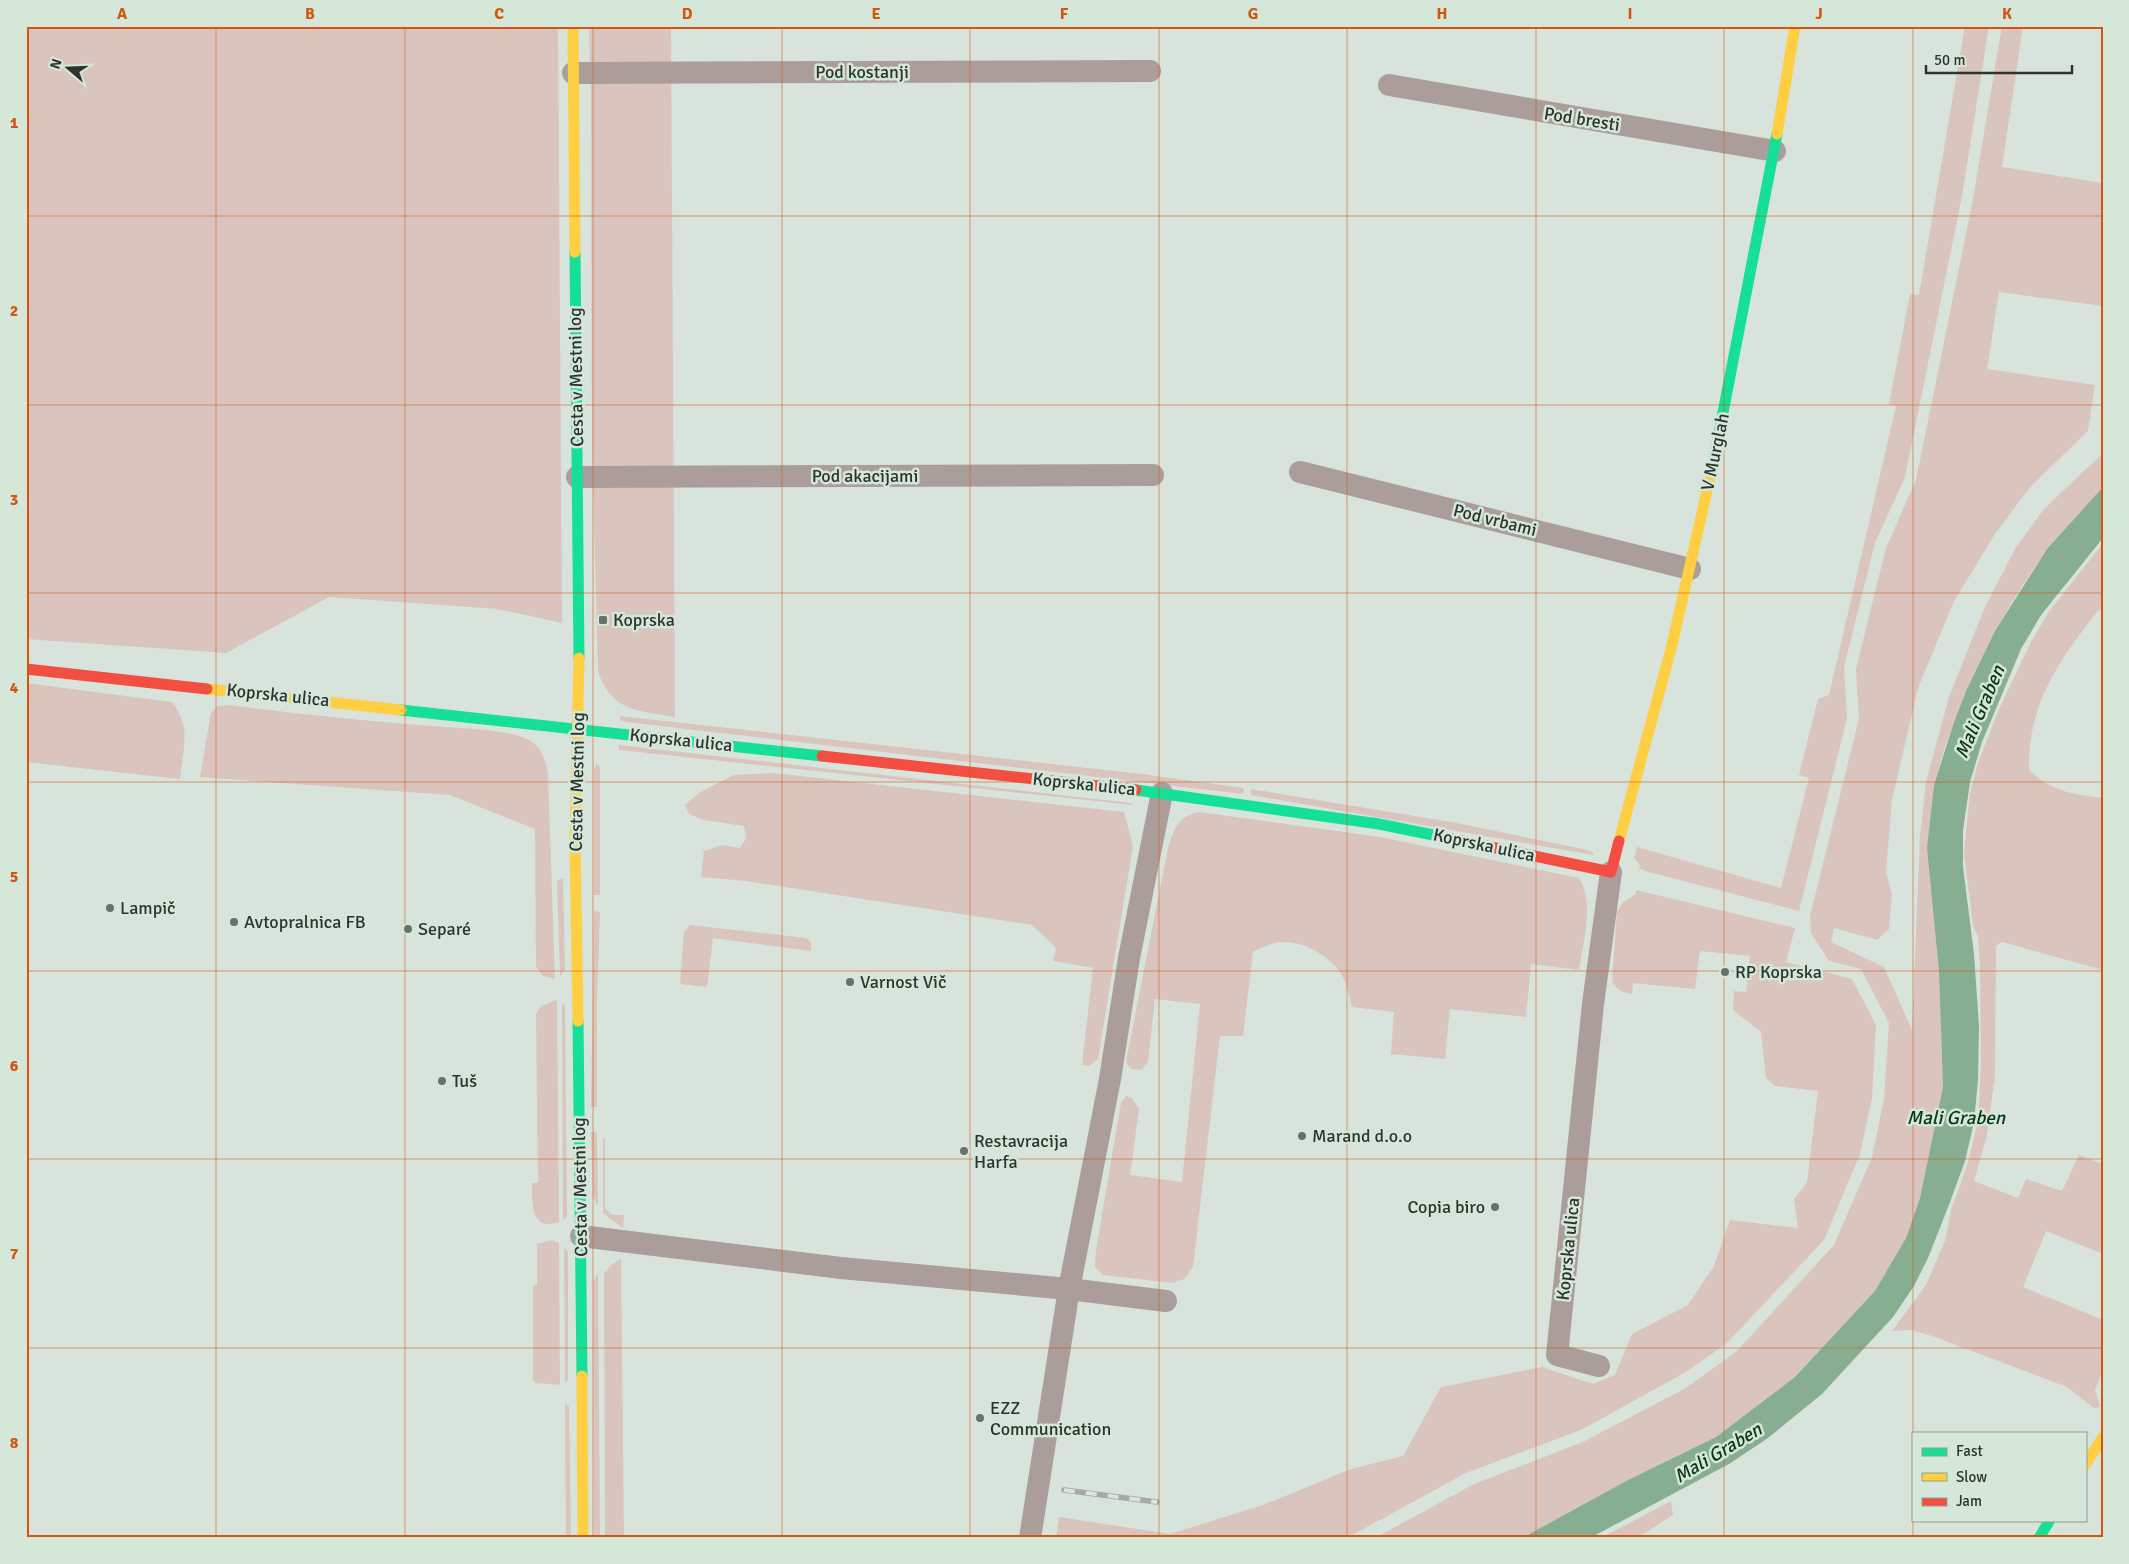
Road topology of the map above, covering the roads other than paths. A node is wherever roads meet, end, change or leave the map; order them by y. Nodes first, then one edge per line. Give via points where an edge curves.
1 (573, 26) edge
2 (1795, 26) edge
3 (1150, 71) dead end
4 (573, 73) junction
5 (1389, 85) dead end
6 (1775, 151) junction
7 (1300, 472) dead end
8 (1153, 475) dead end
9 (577, 477) junction
10 (1690, 569) junction
11 (26, 669) edge
12 (578, 728) junction
13 (1162, 793) junction
14 (1611, 872) junction
15 (581, 1236) junction
16 (1069, 1289) junction
17 (1166, 1301) dead end
18 (1599, 1366) dead end
19 (2103, 1437) edge
20 (2086, 1463) edge
21 (2049, 1522) edge
22 (583, 1538) edge
23 (1030, 1538) edge
24 (2039, 1538) edge

1 - 4 street, Cesta v Mestni log
2 - 6 street, V Murglah
3 - 4 street, Pod kostanji
4 - 9 street, Cesta v Mestni log
5 - 6 street, Pod bresti
6 - 10 street, V Murglah via 1745,313
7 - 10 street, Pod vrbami
8 - 9 street, Pod akacijami
9 - 12 street, Cesta v Mestni log
10 - 14 street, V Murglah via 1660,694
11 - 12 street, Koprska ulica
12 - 13 street, Koprska ulica
12 - 15 street, Cesta v Mestni log via 576,891
13 - 14 street, Koprska ulica via 1379,824
13 - 16 street
14 - 18 street, Koprska ulica via 1593,1004 1557,1354
15 - 16 street via 841,1268
15 - 22 street, Cesta v Mestni log
16 - 17 street
16 - 23 street
19 - 20 street
21 - 24 street

